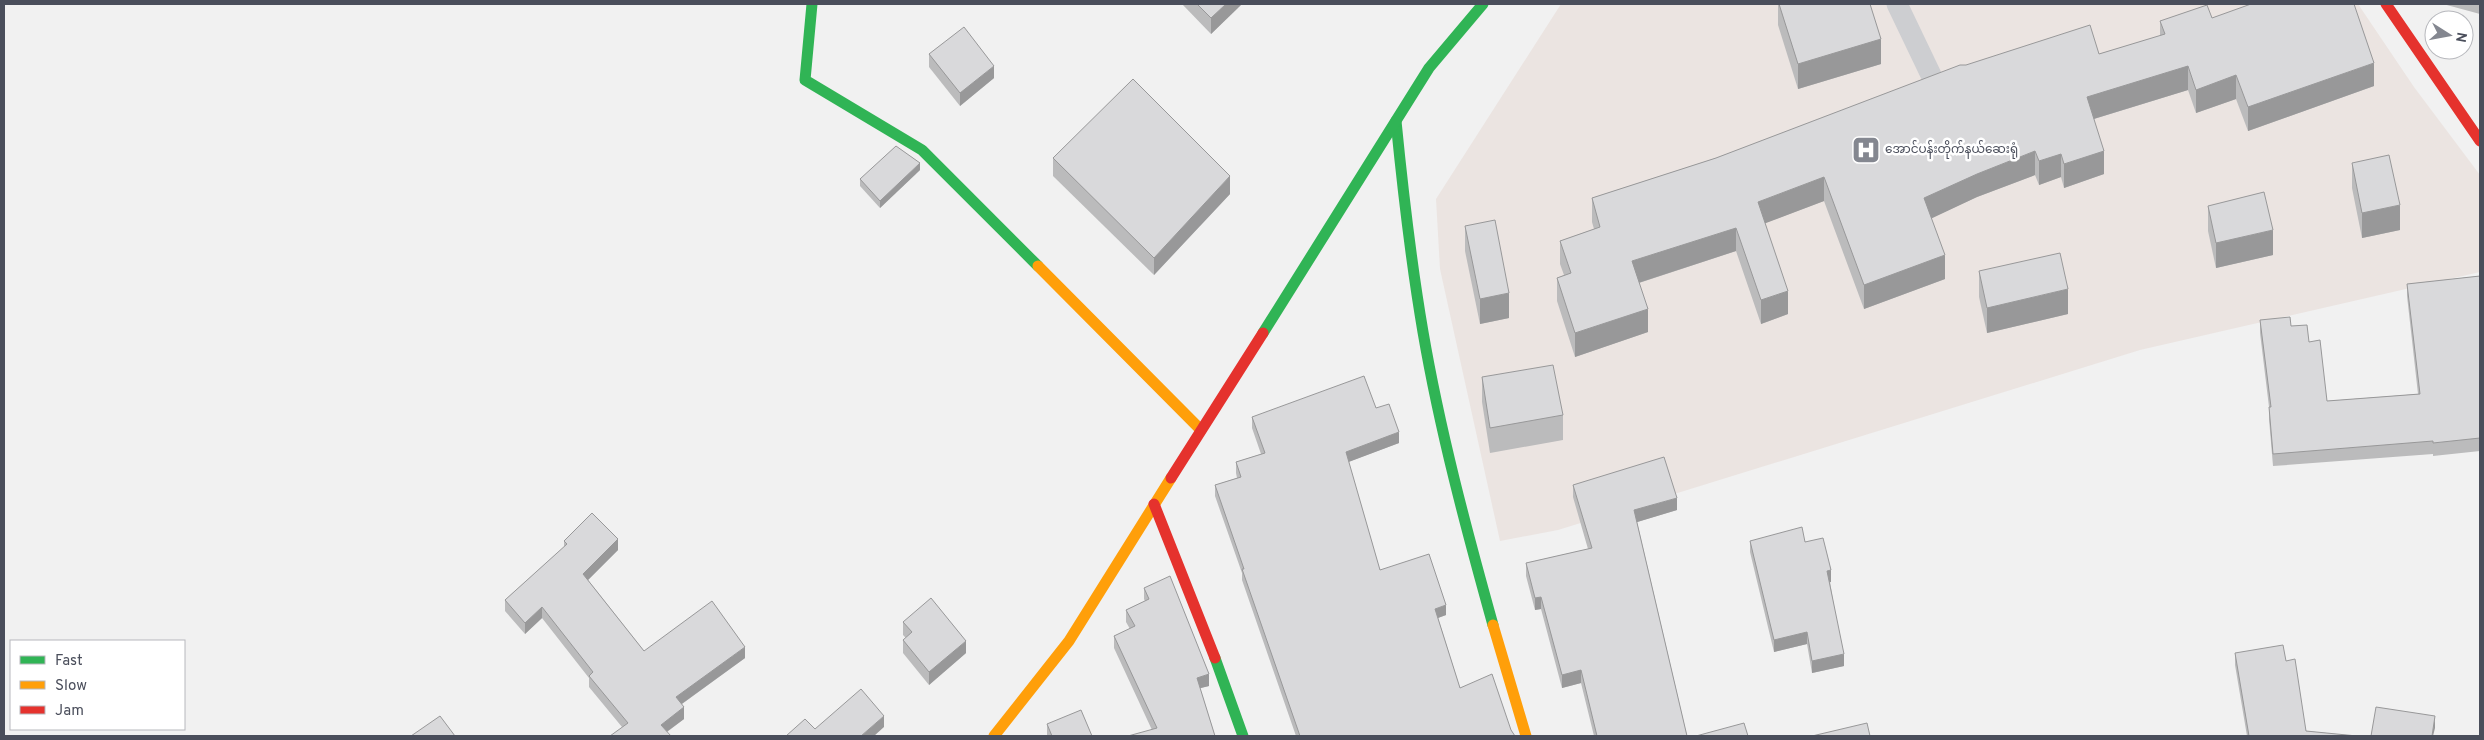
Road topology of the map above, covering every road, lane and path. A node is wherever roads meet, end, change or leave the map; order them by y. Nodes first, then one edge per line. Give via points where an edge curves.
1 (812, 4) edge
2 (1483, 4) edge
3 (1897, 4) edge
4 (2386, 4) edge
5 (1931, 75) edge
6 (1396, 121) junction
7 (2480, 141) edge
8 (1201, 430) junction
9 (1154, 504) junction
10 (994, 736) edge
11 (1243, 736) edge
12 (1526, 736) edge

1 - 8 street via 806,80 922,150
2 - 6 street via 1429,68
3 - 5 lane
4 - 7 street
6 - 8 street
6 - 12 street via 1406,223 1429,363 1490,620
8 - 9 street
9 - 10 street via 1069,641
9 - 11 street

